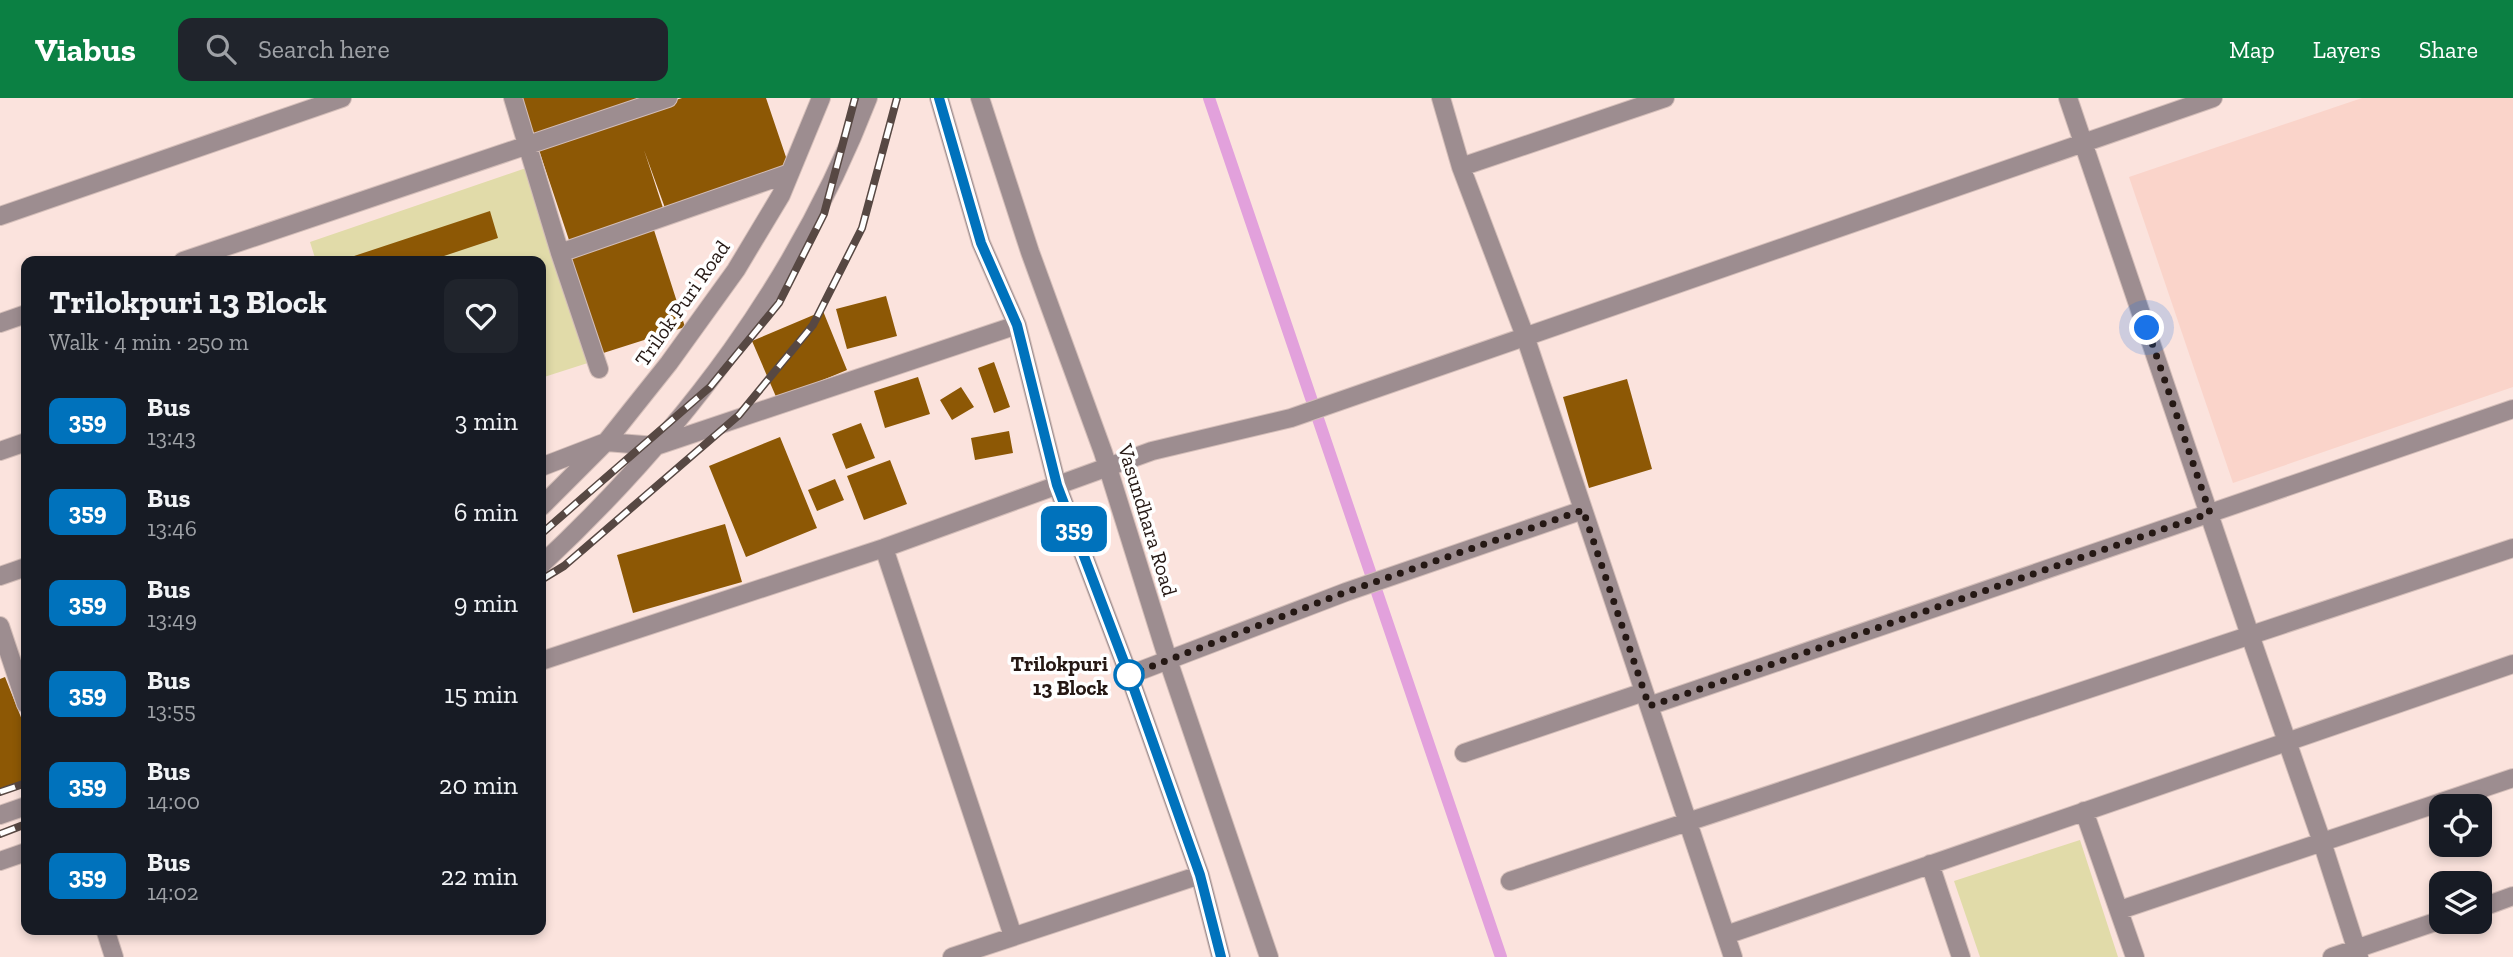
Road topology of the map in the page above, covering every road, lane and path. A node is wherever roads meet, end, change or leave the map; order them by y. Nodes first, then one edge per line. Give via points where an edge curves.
1 (342, 98) edge
2 (513, 98) edge
3 (668, 98) edge
4 (821, 98) edge
5 (868, 98) edge
6 (939, 98) edge
7 (980, 98) edge
8 (1441, 98) edge
9 (1665, 98) edge
10 (2068, 98) edge
11 (2213, 98) edge
12 (2085, 142) junction
13 (528, 144) junction
14 (1461, 167) junction
15 (790, 173) junction
16 (0, 216) edge
17 (560, 253) junction
18 (198, 256) edge
19 (21, 316) edge
20 (0, 323) edge
21 (1017, 325) junction
22 (1525, 336) junction
23 (599, 369) dead end
24 (2513, 409) edge
25 (606, 442) junction
26 (21, 444) edge
27 (656, 446) junction
28 (0, 451) edge
29 (546, 465) edge
30 (1108, 467) junction
31 (1057, 485) junction
32 (546, 502) edge
33 (1583, 510) junction
34 (2210, 513) junction
35 (884, 548) junction
36 (2513, 548) edge
37 (546, 560) edge
38 (21, 569) edge
39 (0, 576) edge
40 (0, 626) edge
41 (2250, 635) junction
42 (546, 659) edge
43 (1168, 660) junction
44 (2513, 664) edge
45 (13, 667) edge
46 (1129, 675) junction
47 (21, 690) edge
48 (1647, 699) junction
49 (2287, 741) junction
50 (1464, 753) dead end
51 (2513, 778) edge
52 (21, 808) edge
53 (2084, 811) junction
54 (0, 815) edge
55 (1686, 821) junction
56 (2322, 842) junction
57 (21, 854) edge
58 (0, 861) edge
59 (1930, 864) junction
60 (1200, 875) junction
61 (1510, 881) dead end
62 (2513, 897) edge
63 (2492, 904) edge
64 (2120, 910) junction
65 (2429, 925) edge
66 (1726, 934) junction
67 (107, 935) edge
68 (1013, 936) junction
69 (2358, 953) edge
70 (114, 957) edge
71 (952, 957) edge
72 (1221, 957) edge
73 (1269, 957) edge
74 (1733, 957) edge
75 (1961, 957) edge
76 (2135, 957) edge
77 (2332, 957) edge

1 - 16 street
2 - 13 street
3 - 13 street
4 - 15 street, Trilok Puri Road
5 - 27 street via 838,172 790,263 747,330
6 - 21 street via 981,243
7 - 30 street, Vasundhara Road
8 - 14 street
9 - 14 street
10 - 12 street
11 - 12 street
12 - 22 street
12 - 34 street
13 - 17 street
13 - 18 street
14 - 22 street
15 - 17 street
15 - 25 street, Trilok Puri Road via 736,270
17 - 23 street
19 - 20 street
21 - 27 street
21 - 31 street
22 - 30 street via 1291,418 1152,451
22 - 33 street
24 - 34 street
25 - 27 street
25 - 29 street
25 - 32 street, Trilok Puri Road
26 - 28 street
27 - 37 street
30 - 31 street
30 - 43 street, Vasundhara Road
31 - 35 street
31 - 46 street
33 - 43 street
33 - 48 street
34 - 41 street
34 - 48 street
35 - 42 street
35 - 68 street
36 - 41 street
38 - 39 street
40 - 45 street
41 - 49 street
41 - 55 street
43 - 46 street
43 - 73 street, Vasundhara Road
44 - 49 street
45 - 47 street
46 - 60 street
48 - 50 street
48 - 55 street
49 - 53 street
49 - 56 street
51 - 56 street
52 - 54 street
53 - 59 street
53 - 64 street
55 - 61 street
55 - 66 street
56 - 64 street
56 - 69 street
57 - 58 street
59 - 66 street
59 - 75 street
60 - 68 street
60 - 72 street
62 - 63 street
64 - 76 street
65 - 69 street
66 - 74 street
67 - 70 street
68 - 71 street
69 - 77 street

